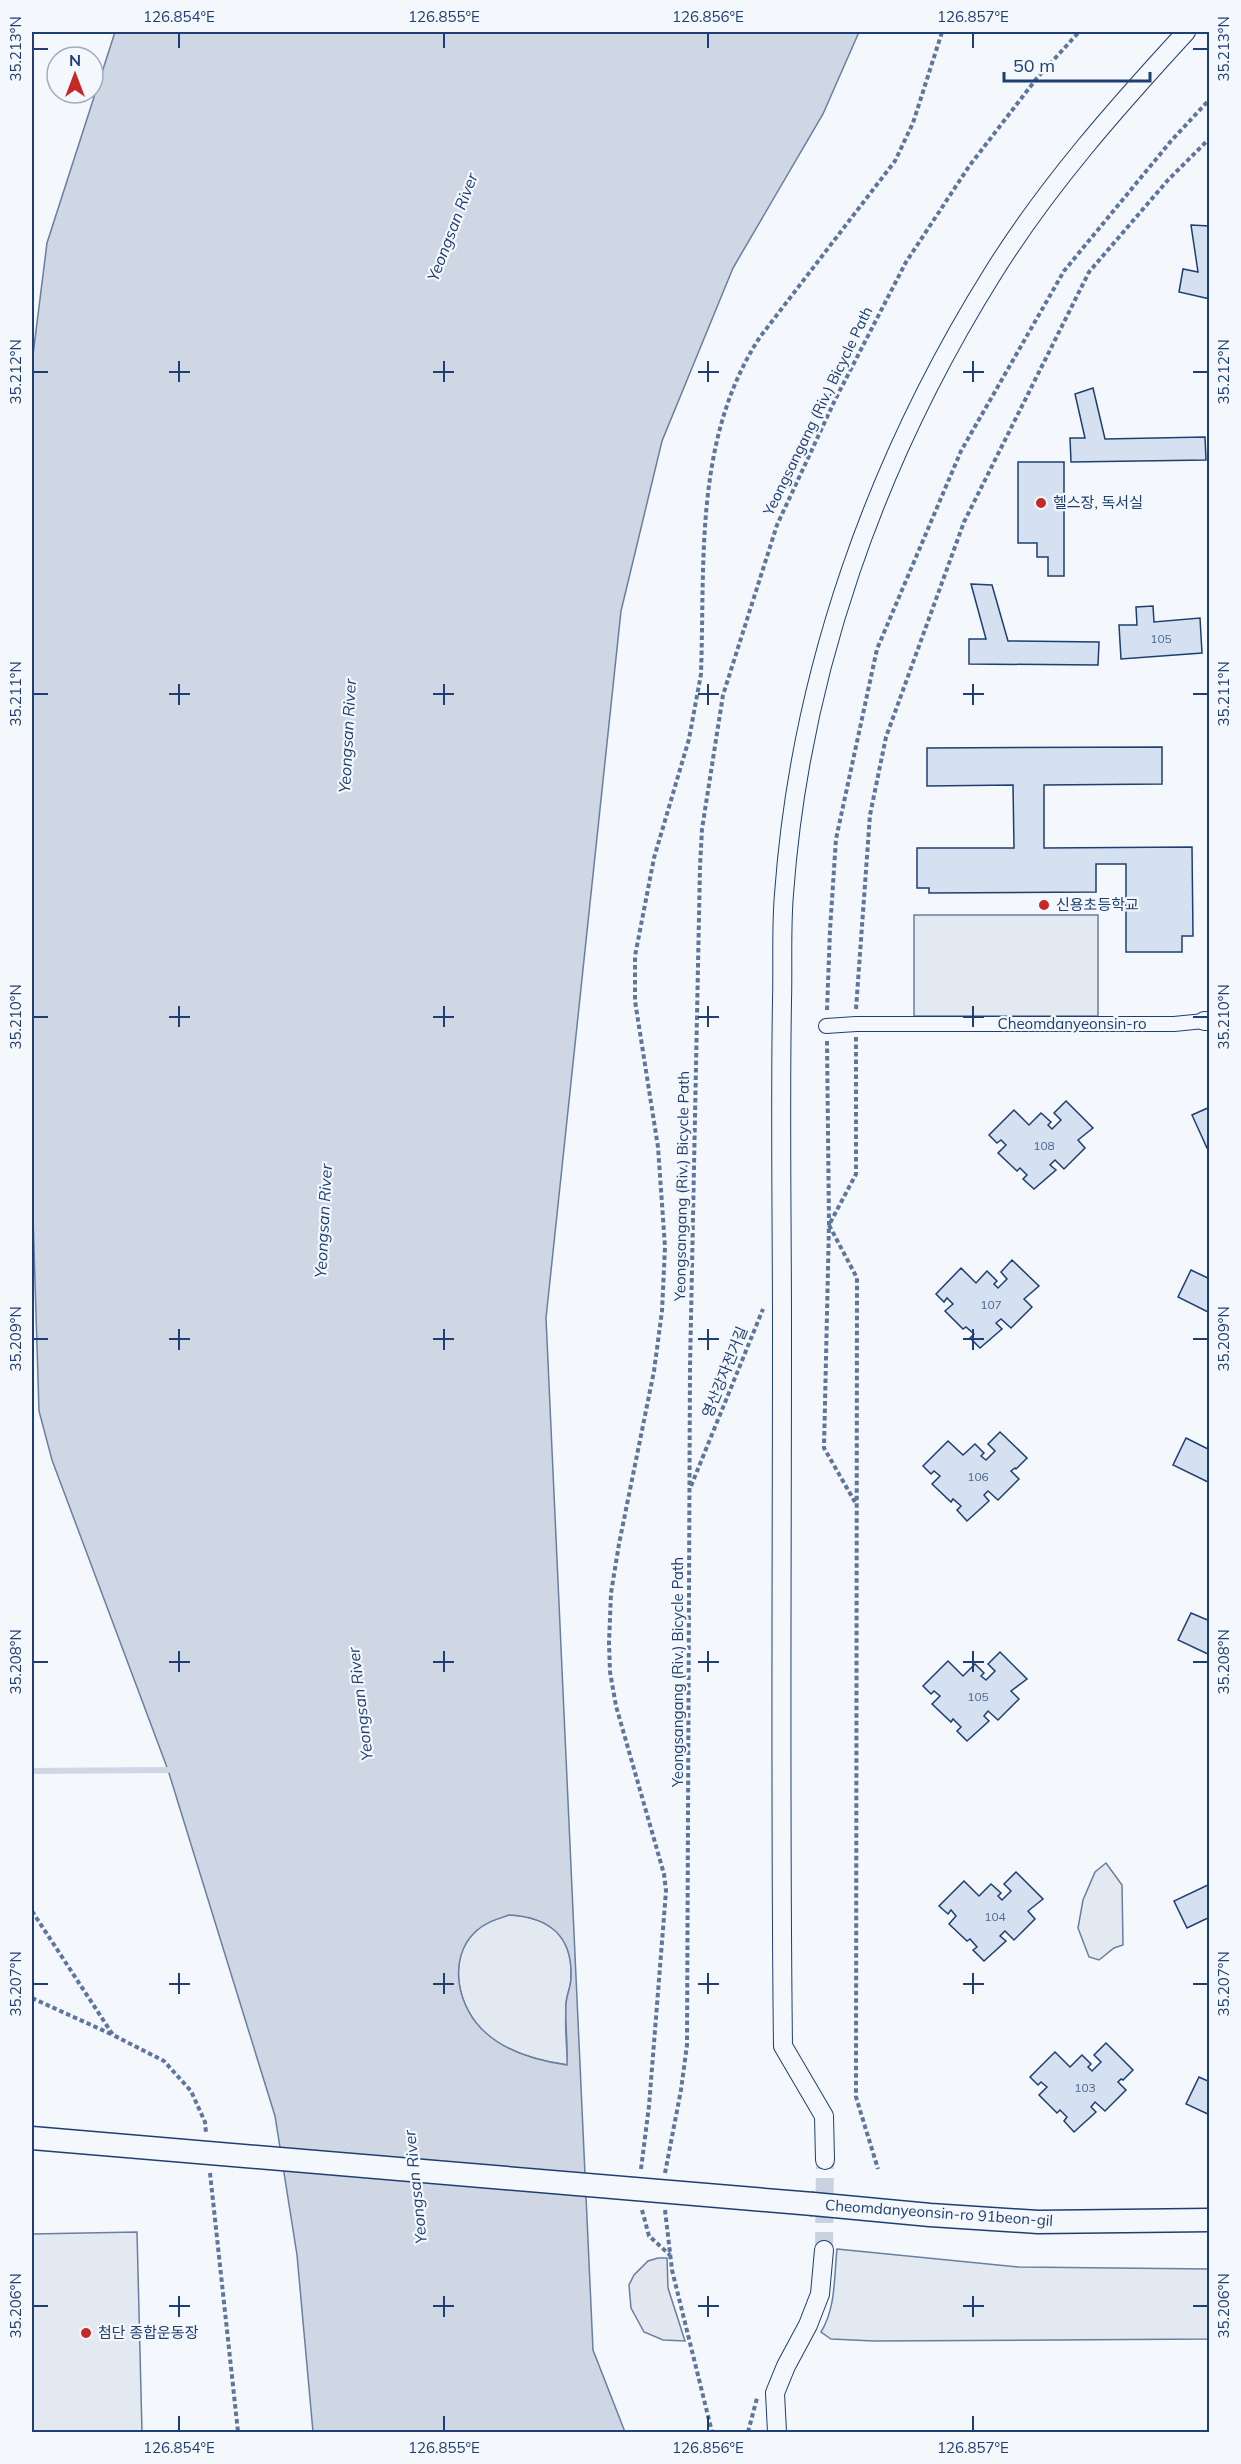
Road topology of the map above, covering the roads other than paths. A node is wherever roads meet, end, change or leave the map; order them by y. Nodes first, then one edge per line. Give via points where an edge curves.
1 (1186, 32) edge
2 (1207, 1021) edge
3 (826, 1026) road end
4 (32, 2138) edge
5 (825, 2160) tunnel mouth
6 (1209, 2220) edge
7 (824, 2250) tunnel mouth
8 (777, 2433) edge

1 - 5 street via 1052,189 995,270 940,363 899,445 861,536 828,644 795,800 784,896 781,1071 783,2046 824,2116
2 - 3 street, Cheomdanyeonsin-ro
4 - 6 street, Cheomdanyeonsin-ro 91beon-gil, bridge via 930,2216 1038,2222
7 - 8 street via 816,2304 775,2393

